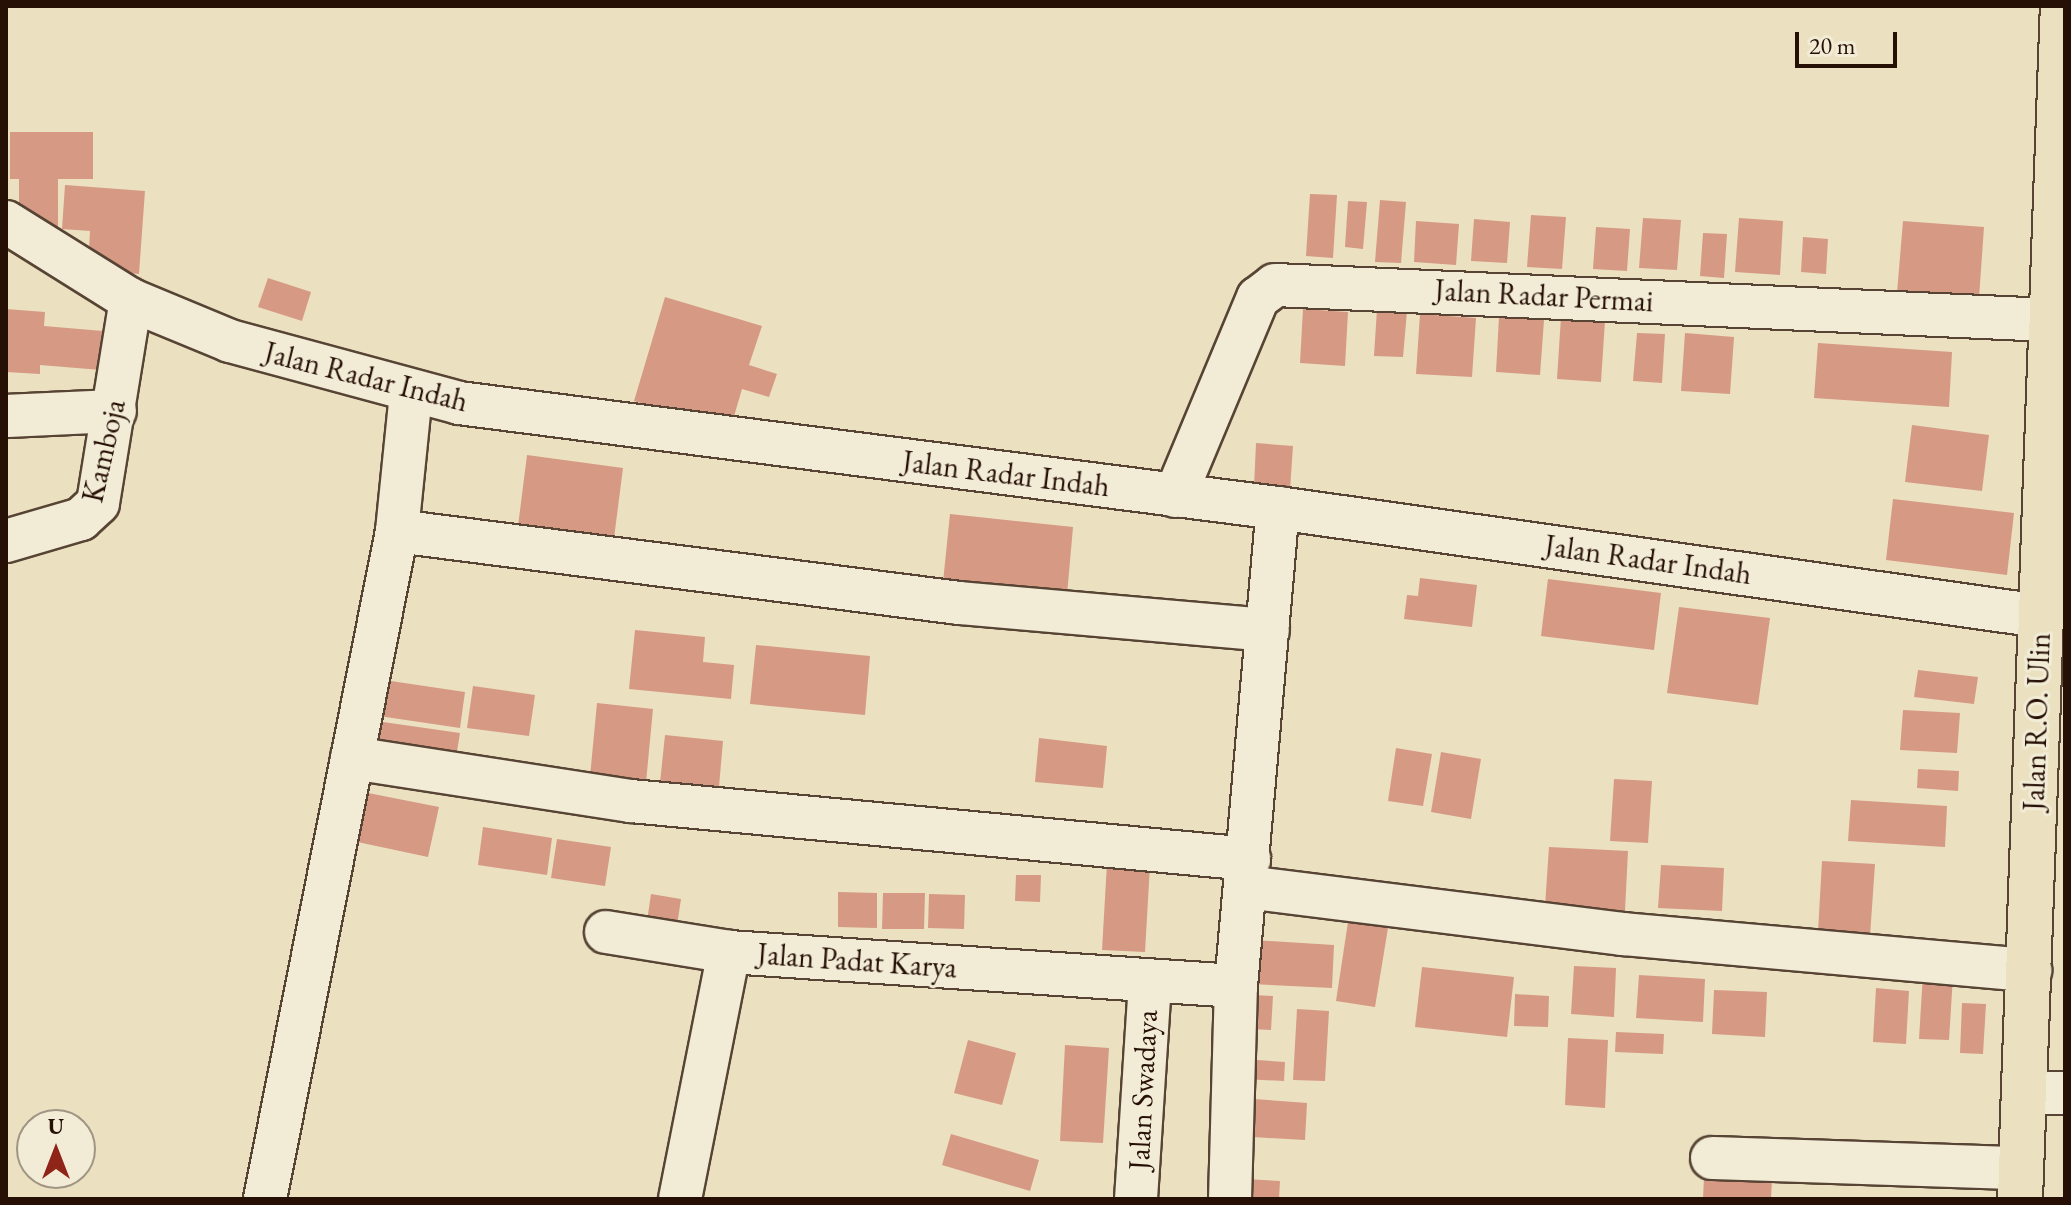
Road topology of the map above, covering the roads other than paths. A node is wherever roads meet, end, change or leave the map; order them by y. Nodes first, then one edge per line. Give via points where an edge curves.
1 (2063, 6) edge
2 (2060, 171) edge
3 (6, 222) edge
4 (131, 300) junction
5 (2050, 320) junction
6 (411, 392) junction
7 (115, 411) junction
8 (6, 416) edge
9 (1175, 496) junction
10 (1278, 508) junction
11 (397, 531) junction
12 (6, 541) edge
13 (2040, 616) junction
14 (1268, 630) junction
15 (2065, 718) edge
16 (352, 758) junction
17 (1247, 873) junction
18 (606, 932) dead end
19 (729, 952) junction
20 (2030, 970) junction
21 (1150, 980) junction
22 (1236, 986) junction
23 (2056, 1093) edge
24 (1712, 1158) dead end
25 (2028, 1189) edge
26 (265, 1199) edge
27 (680, 1199) edge
28 (1136, 1199) edge
29 (1230, 1199) edge

1 - 2 main road, Jalan R.O. Ulin
2 - 5 main road, Jalan R.O. Ulin
3 - 4 street, Jalan Radar Indah
4 - 6 street, Jalan Radar Indah via 230,341
4 - 7 street, Kamboja
5 - 9 street, Jalan Radar Permai via 1275,285 1258,298
5 - 13 main road, Jalan R.O. Ulin
6 - 9 street, Jalan Radar Indah via 550,416
6 - 11 street
7 - 8 street
7 - 12 street, Kamboja via 91,514
9 - 10 street, Jalan Radar Indah
10 - 13 street, Jalan Radar Indah
10 - 14 street
11 - 14 street via 974,604
11 - 16 street
13 - 20 main road, Jalan R.O. Ulin
14 - 17 street
15 - 23 main road, Jalan R.O. Ulin
16 - 17 street via 631,801
16 - 26 street
17 - 20 street via 1623,934
17 - 22 street
18 - 19 street
19 - 21 street, Jalan Padat Karya
19 - 27 street, Jalan Padat Karya
20 - 25 main road, Jalan R.O. Ulin
21 - 22 street, Jalan Padat Karya
21 - 28 street, Jalan Swadaya
22 - 29 street
23 - 25 main road, Jalan R.O. Ulin
24 - 25 street

